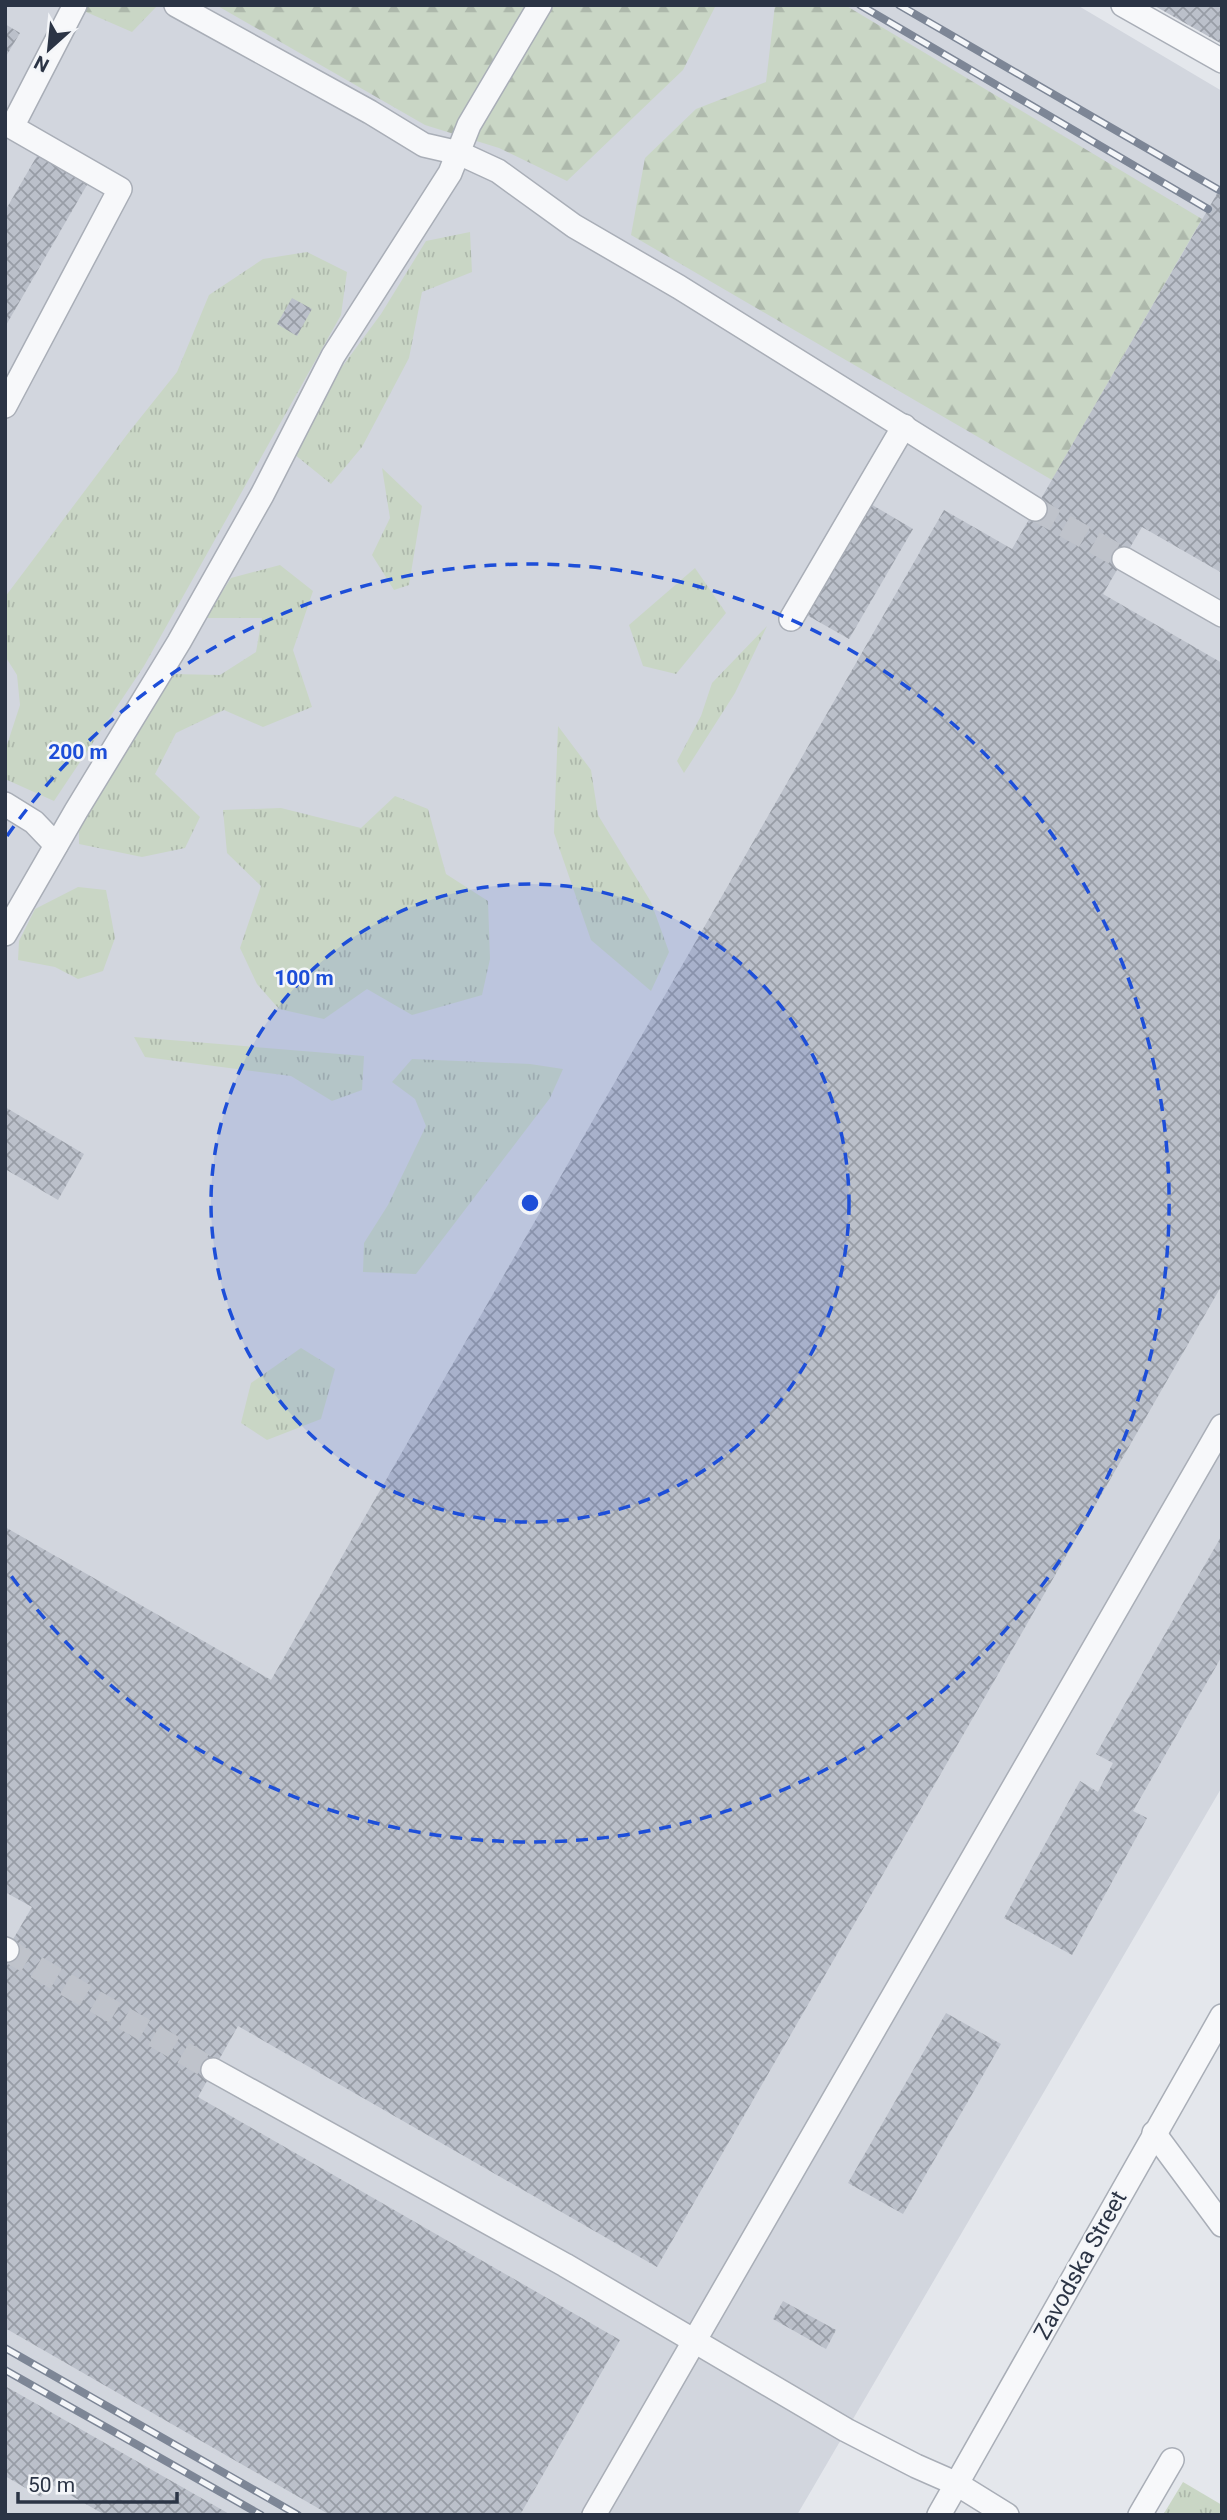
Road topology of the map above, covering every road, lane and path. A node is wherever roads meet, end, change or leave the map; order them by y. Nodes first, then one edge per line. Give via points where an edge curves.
1 (75, 5) edge
2 (176, 5) edge
3 (540, 5) edge
4 (1123, 5) edge
5 (1222, 61) edge
6 (459, 153) junction
7 (5, 407) edge
8 (904, 426) junction
9 (1035, 509) tunnel mouth
10 (1124, 559) tunnel mouth
11 (1222, 615) edge
12 (791, 619) dead end
13 (5, 804) edge
14 (56, 845) junction
15 (5, 934) edge
16 (1222, 1426) edge
17 (1222, 2016) edge
18 (213, 2070) tunnel mouth
19 (1154, 2133) junction
20 (1222, 2225) edge
21 (695, 2342) junction
22 (1172, 2460) dead end
23 (957, 2484) junction
24 (594, 2515) edge
25 (939, 2515) edge
26 (1007, 2515) edge
27 (1140, 2515) edge

1 - 7 street via 12,127 120,189
2 - 6 street via 424,145
3 - 6 street via 469,125
4 - 5 street
6 - 8 street via 498,171 574,226
6 - 14 street via 333,356 179,642
8 - 9 street
8 - 12 street
10 - 11 street
13 - 14 street via 34,822
14 - 15 street
16 - 21 street
17 - 19 street, Zavodska Street
18 - 21 street
19 - 20 street
19 - 23 street, Zavodska Street
21 - 23 street via 846,2430
21 - 24 street
22 - 27 street
23 - 25 street, Zavodska Street
23 - 26 street

